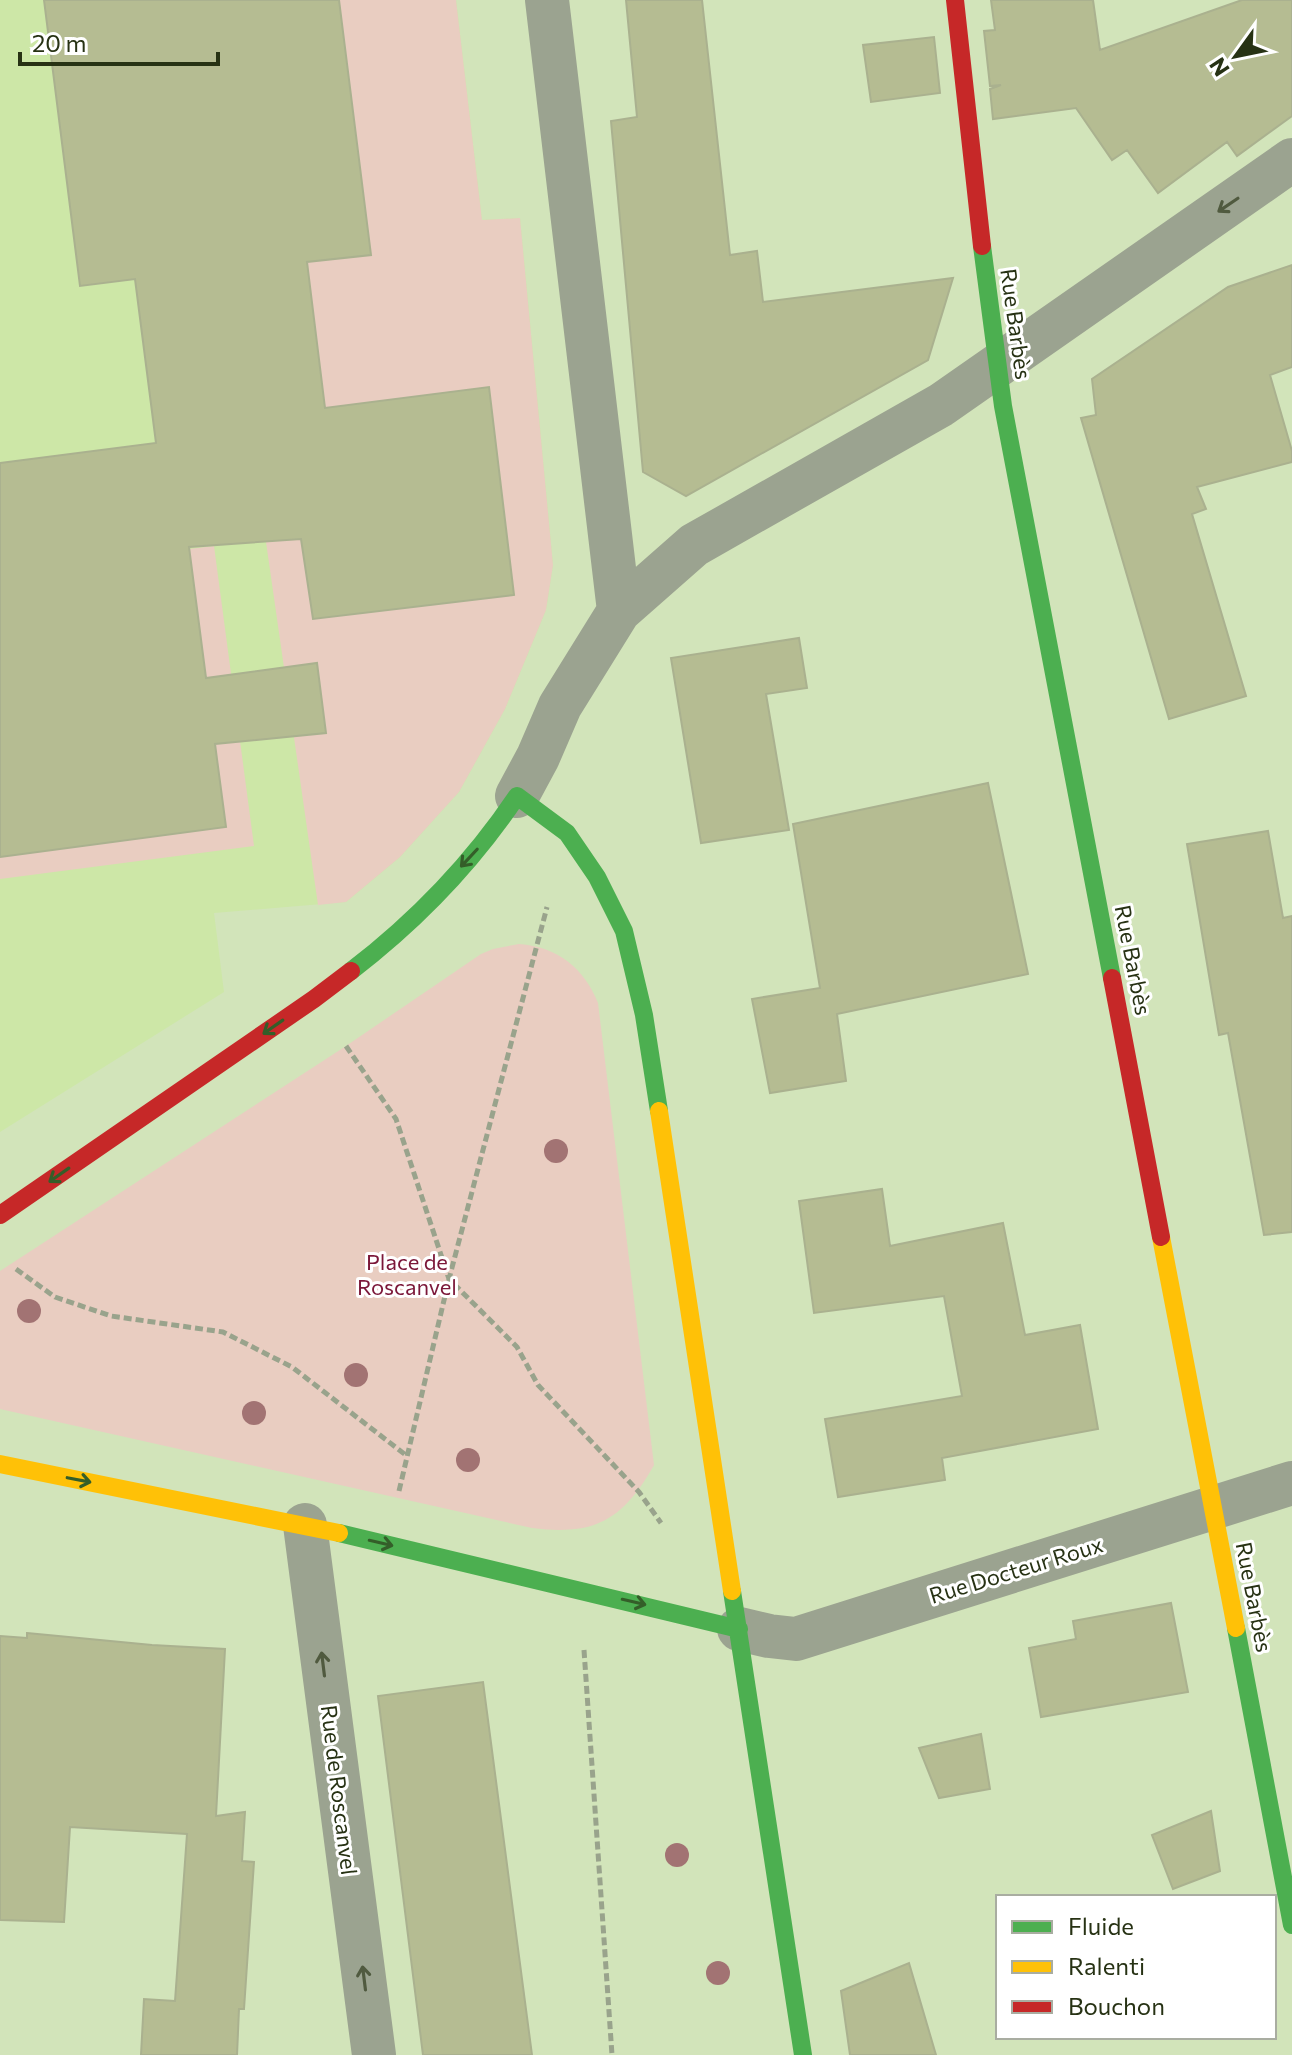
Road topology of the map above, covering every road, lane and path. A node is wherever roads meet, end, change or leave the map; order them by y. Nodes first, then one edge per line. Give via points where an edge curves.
1 (547, 0) edge
2 (955, 0) edge
3 (1292, 160) edge
4 (997, 368) junction
5 (619, 611) junction
6 (517, 796) junction
7 (567, 833) junction
8 (314, 999) junction
9 (0, 1215) edge
10 (10, 1265) dead end
11 (449, 1279) junction
12 (407, 1456) junction
13 (0, 1464) edge
14 (1292, 1483) edge
15 (1212, 1509) junction
16 (305, 1525) junction
17 (387, 1544) junction
18 (664, 1609) junction
19 (739, 1629) junction
20 (597, 1649) dead end
21 (1292, 1925) edge
22 (374, 2055) edge
23 (612, 2055) edge
24 (803, 2055) edge

1 - 5 street
2 - 4 street, Rue Barbès
3 -> 4 street
4 - 5 street via 694,545
4 - 15 street, Rue Barbès
5 - 6 street via 560,706
6 - 7 street
6 -> 8 street via 491,835 398,935
7 - 11 path
7 - 19 street via 624,931 644,1015
8 -> 9 street
8 - 11 path via 396,1119
10 - 12 path via 55,1297 111,1316 223,1332 292,1367
11 - 12 path
11 - 18 path via 517,1347 538,1385 639,1492 662,1524
12 - 17 path
13 -> 16 street
14 - 15 street, Rue Docteur Roux
15 - 19 street, Rue Docteur Roux via 796,1639
15 - 21 street, Rue Barbès
16 -> 17 street
22 -> 16 street, Rue de Roscanvel
17 -> 18 street
18 - 19 street
19 - 24 street
20 - 23 path via 584,1649

